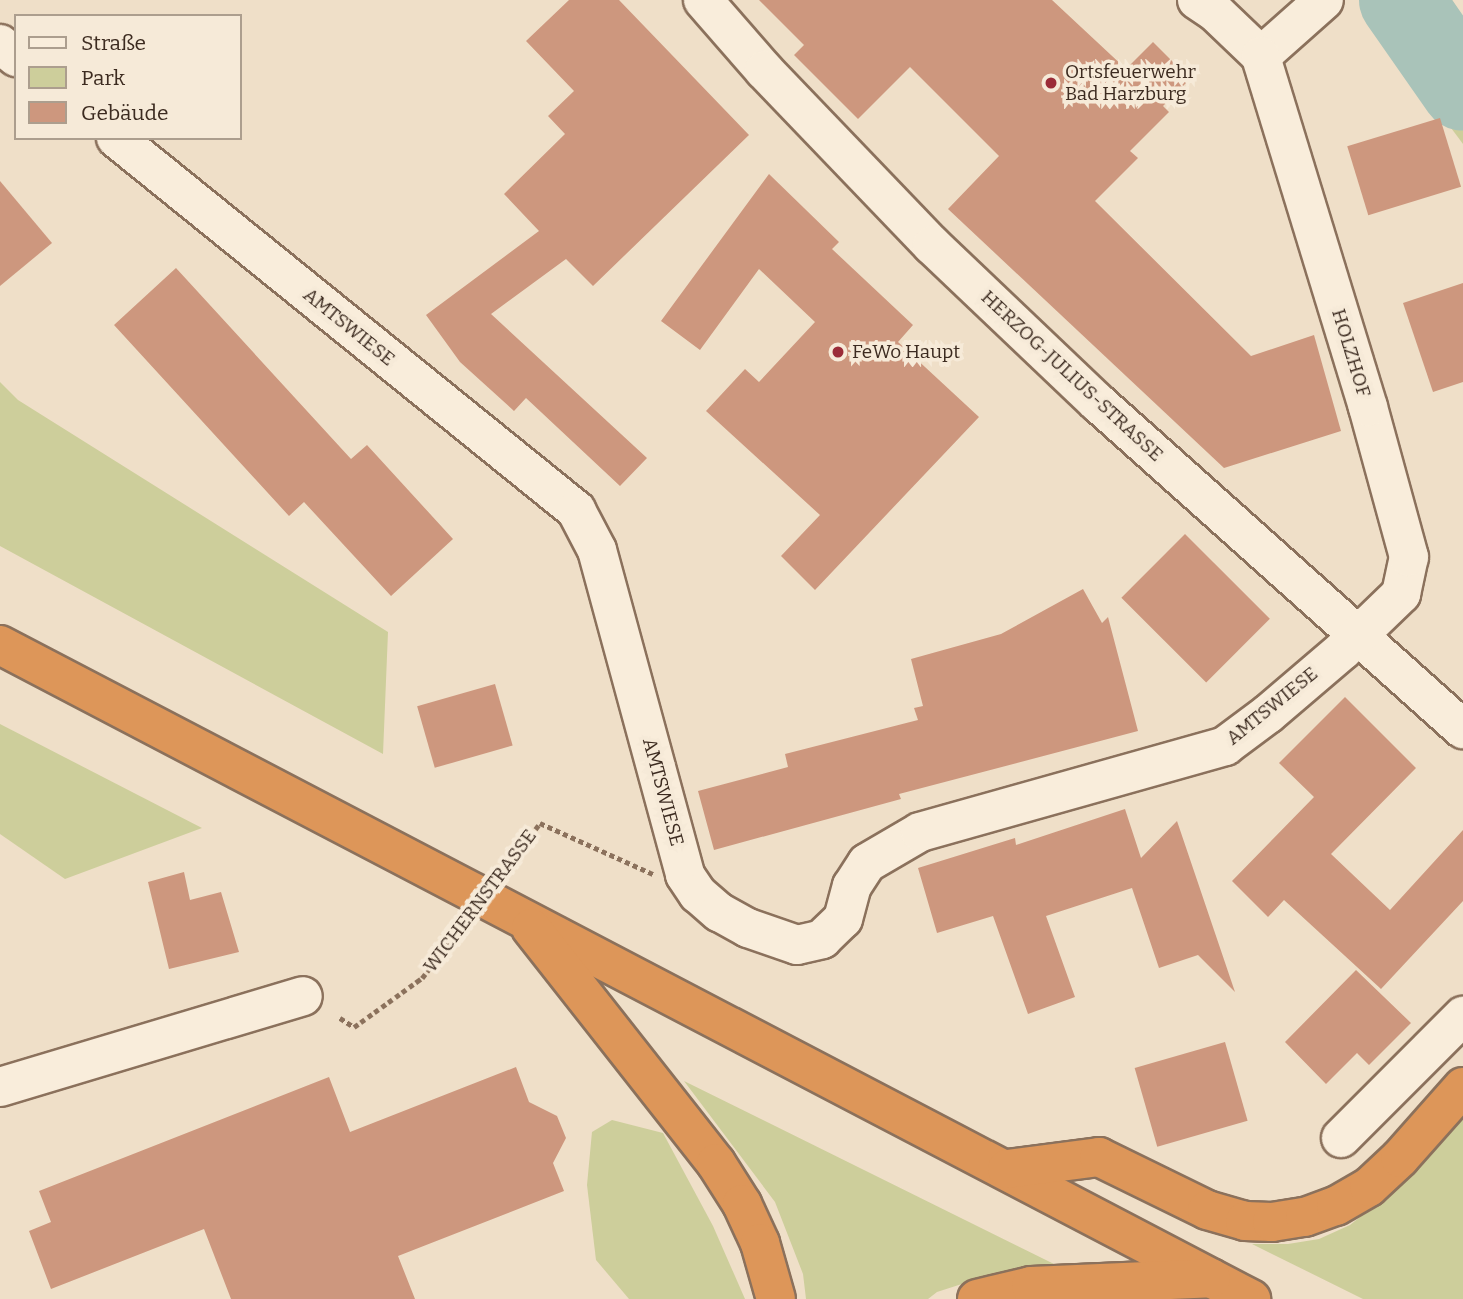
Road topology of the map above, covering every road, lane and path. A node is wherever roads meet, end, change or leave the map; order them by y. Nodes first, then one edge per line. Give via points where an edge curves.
1 (703, 0) edge
2 (1198, 0) edge
3 (1324, 0) edge
4 (0, 44) edge
5 (14, 55) edge
6 (1261, 56) junction
7 (119, 140) edge
8 (1357, 637) junction
9 (0, 645) edge
10 (1463, 729) edge
11 (653, 874) dead end
12 (523, 918) junction
13 (303, 996) dead end
14 (1463, 1016) edge
15 (354, 1027) dead end
16 (0, 1087) edge
17 (1463, 1087) edge
18 (1341, 1138) dead end
19 (1007, 1169) junction
20 (1211, 1278) junction
21 (776, 1299) edge
22 (977, 1299) edge
23 (1251, 1299) edge

1 - 8 street, HERZOG-JULIUS-STRASSE via 932,246
2 - 6 street, HOLZHOF
3 - 6 street
4 - 5 street
6 - 8 street, HOLZHOF via 1409,557 1401,594
7 - 8 street, AMTSWIESE via 576,510 597,550 685,875 719,912 748,928 797,945 822,939 843,919 852,886 867,863 892,846 920,832 1225,746
8 - 10 street, HERZOG-JULIUS-STRASSE
9 - 12 highway
11 - 15 path, WICHERNSTRASSE, bridge via 540,823 422,978
12 - 19 highway
12 - 21 highway via 716,1163 743,1204
13 - 16 street
14 - 18 street
17 - 19 highway via 1369,1187 1306,1217 1245,1221 1207,1210 1099,1157
19 - 20 highway
20 - 22 highway via 1031,1286
20 - 23 highway

